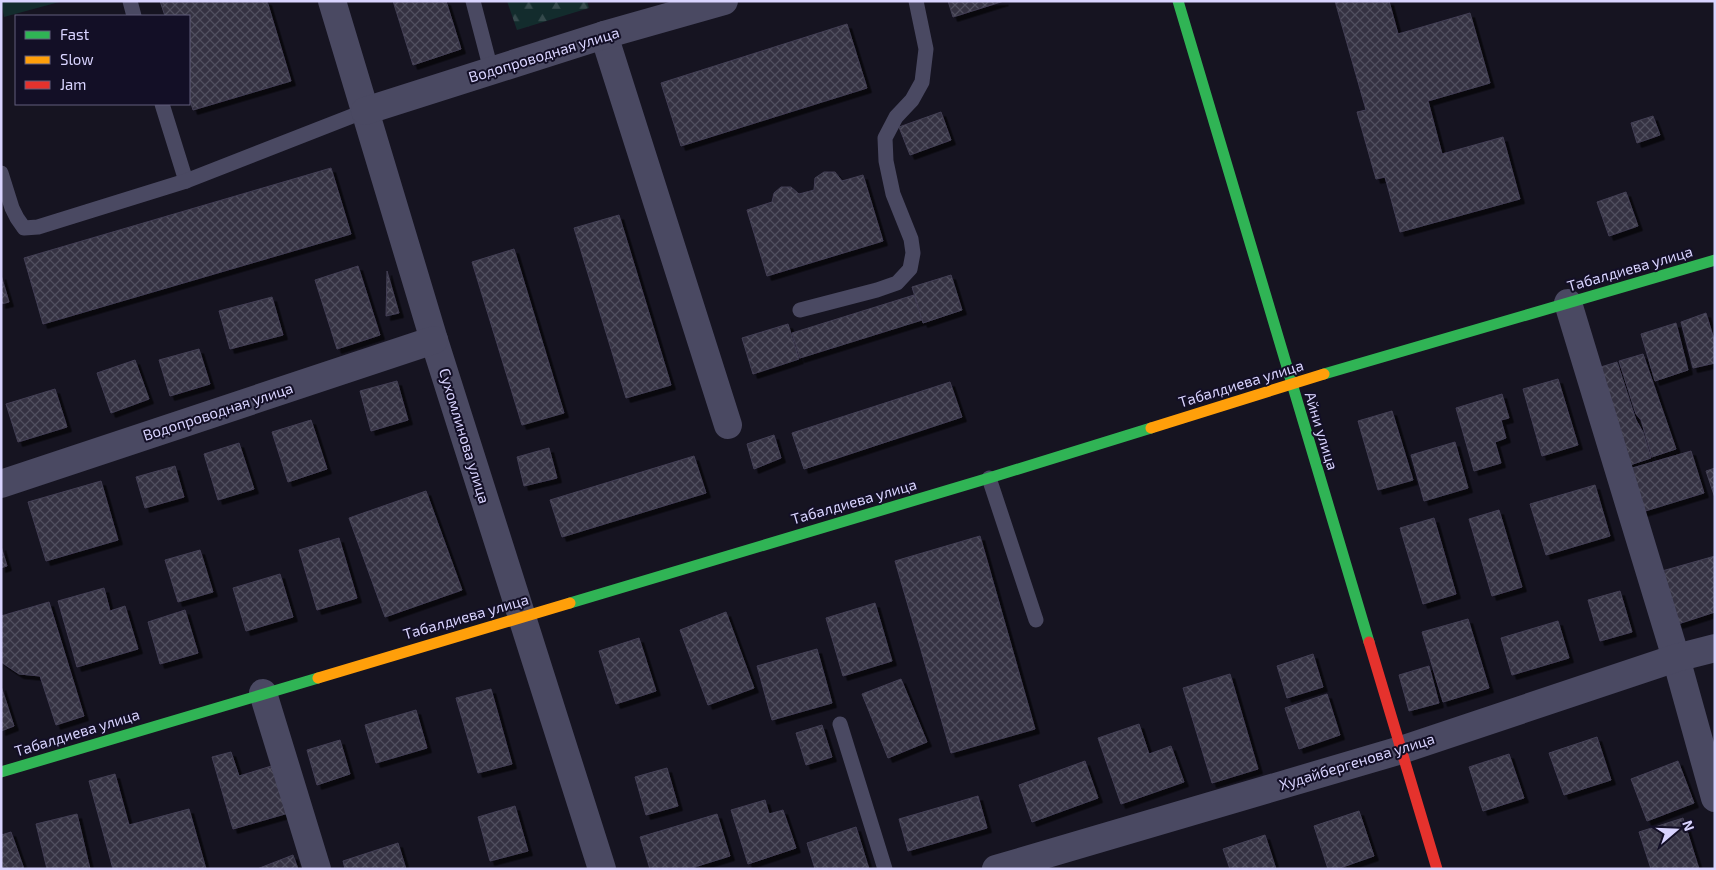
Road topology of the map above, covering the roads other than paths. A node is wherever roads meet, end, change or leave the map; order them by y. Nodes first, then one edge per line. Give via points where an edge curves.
1 (130, 1) edge
2 (332, 1) edge
3 (473, 1) edge
4 (724, 1) edge
5 (916, 1) edge
6 (1178, 1) edge
7 (134, 15) edge
8 (604, 36) junction
9 (491, 70) junction
10 (162, 105) edge
11 (364, 111) junction
12 (1, 173) edge
13 (186, 181) junction
14 (1715, 260) edge
15 (1568, 303) junction
16 (800, 310) dead end
17 (434, 340) junction
18 (1292, 384) junction
19 (728, 425) dead end
20 (989, 478) junction
21 (1, 484) edge
22 (521, 616) junction
23 (1036, 620) dead end
24 (1715, 648) edge
25 (1676, 658) junction
26 (263, 693) junction
27 (840, 724) dead end
28 (1401, 750) junction
29 (1, 772) edge
30 (1715, 798) edge
31 (317, 869) edge
32 (602, 869) edge
33 (885, 869) edge
34 (996, 869) edge
35 (1437, 869) edge

1 - 7 lane
2 - 11 street, Сухомлинова улица
3 - 9 lane
4 - 8 street, Водопроводная улица
5 - 16 lane via 926,49 922,82 885,138 893,194 911,239 910,270 896,283 877,290
6 - 18 street, Айни улица
8 - 9 street, Водопроводная улица
8 - 19 street
9 - 11 street, Водопроводная улица
10 - 13 lane
11 - 13 lane
11 - 17 street, Сухомлинова улица
12 - 13 lane via 12,208 24,228 38,227
14 - 15 street, Табалдиева улица
15 - 18 street, Табалдиева улица
15 - 25 street
17 - 21 street, Водопроводная улица
17 - 22 street, Сухомлинова улица
18 - 20 street, Табалдиева улица
18 - 28 street, Айни улица
20 - 22 street, Табалдиева улица
20 - 23 lane
22 - 26 street, Табалдиева улица
22 - 32 street, Сухомлинова улица
24 - 25 street, Худайбергенова улица
25 - 28 street, Худайбергенова улица
25 - 30 street
26 - 29 street, Табалдиева улица
26 - 31 street
27 - 33 lane
28 - 34 street, Худайбергенова улица
28 - 35 street, Айни улица

